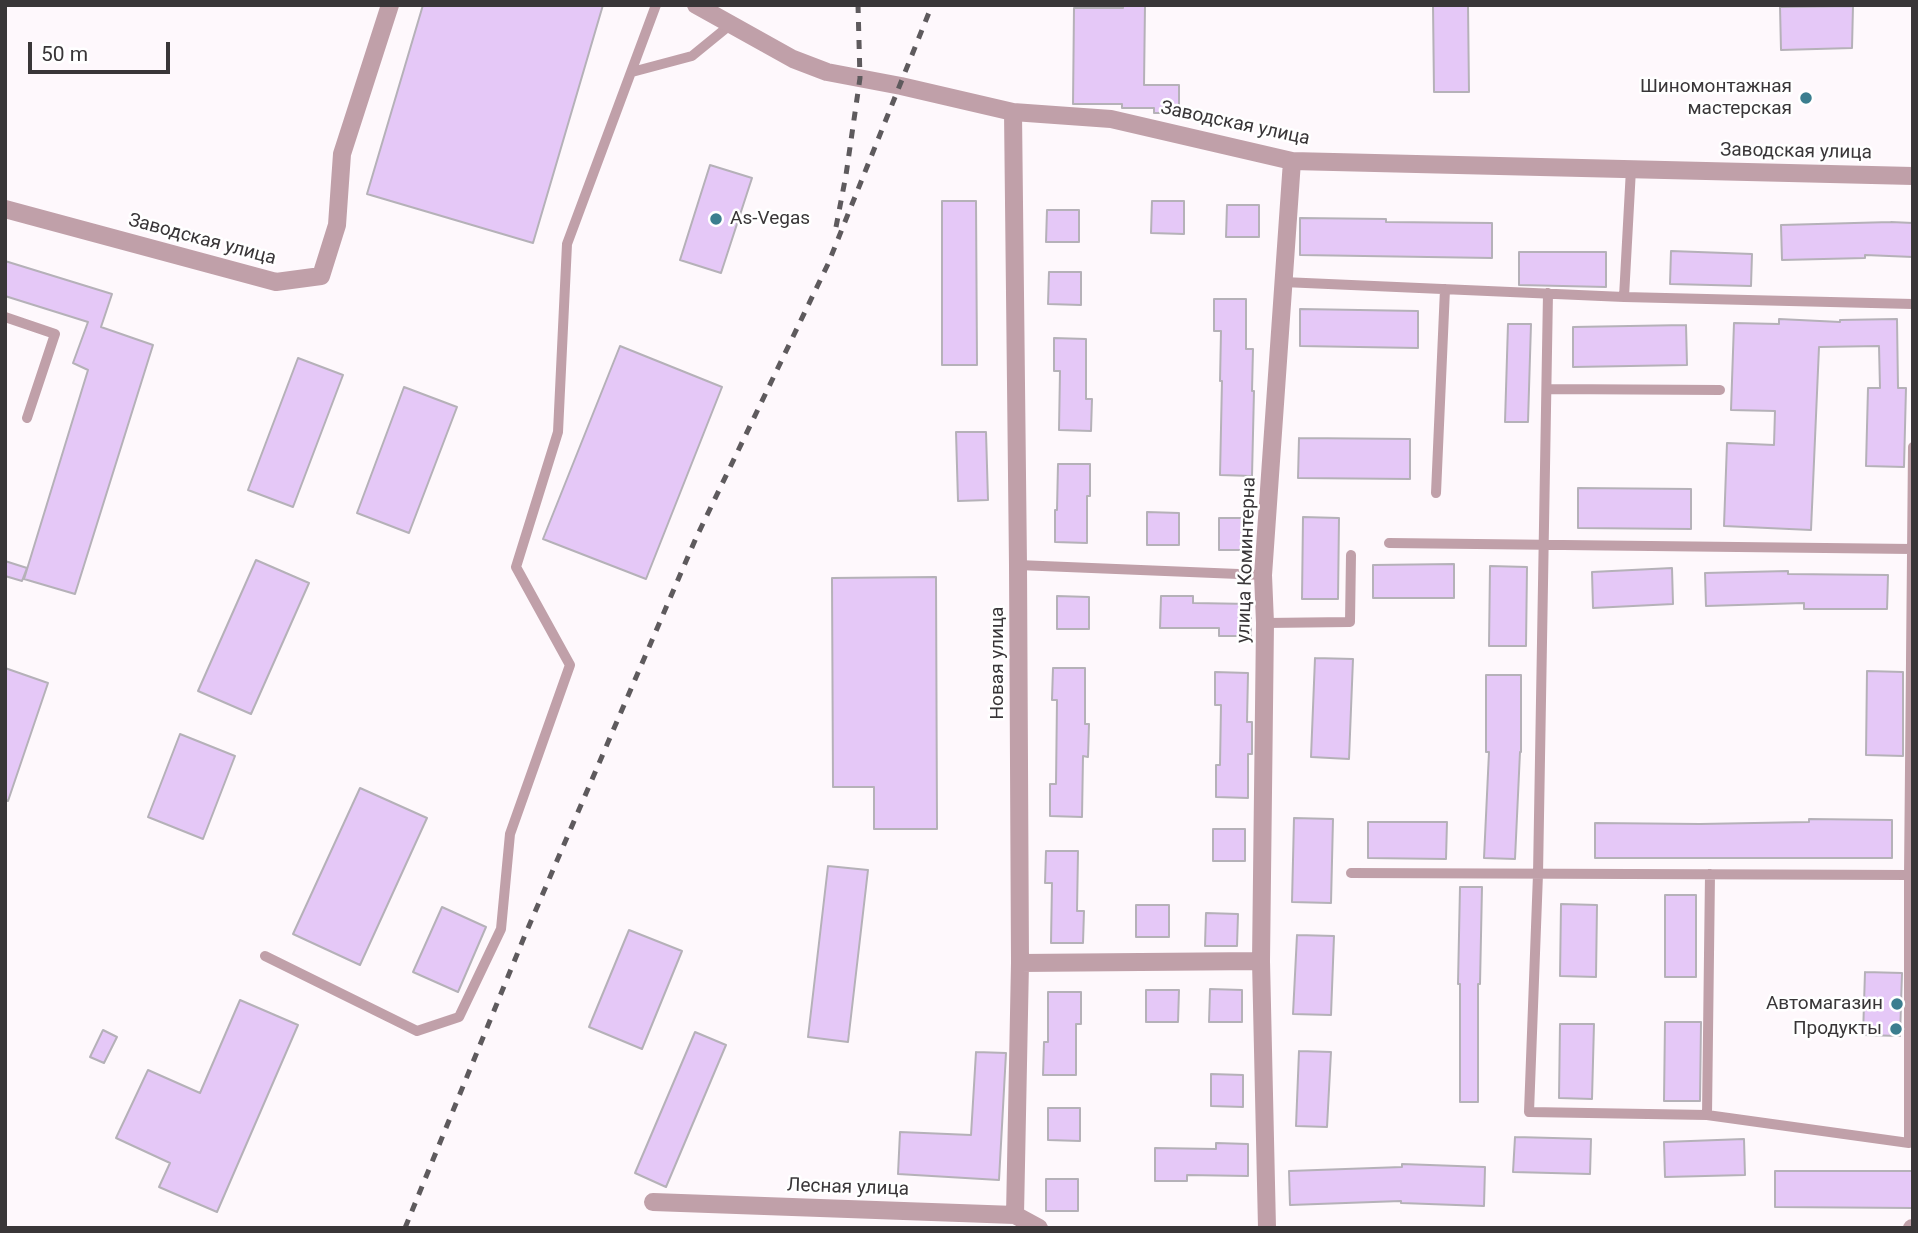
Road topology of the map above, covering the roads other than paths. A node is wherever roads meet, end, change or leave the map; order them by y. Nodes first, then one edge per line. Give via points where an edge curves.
1 (390, 5) edge
2 (656, 5) edge
3 (696, 5) edge
4 (730, 26) junction
5 (632, 72) junction
6 (1013, 112) junction
7 (1292, 162) junction
8 (1631, 169) junction
9 (1913, 176) edge
10 (5, 209) edge
11 (1283, 282) junction
12 (1446, 289) junction
13 (1548, 293) junction
14 (1625, 297) junction
15 (1913, 304) edge
16 (5, 317) edge
17 (1547, 389) junction
18 (1720, 390) dead end
19 (27, 418) dead end
20 (1913, 447) edge
21 (1436, 494) dead end
22 (1389, 543) dead end
23 (1544, 545) junction
24 (1912, 549) edge
25 (1351, 555) dead end
26 (1018, 565) junction
27 (1263, 575) junction
28 (1265, 623) junction
29 (1912, 711) edge
30 (1351, 873) dead end
31 (1538, 874) junction
32 (1710, 874) junction
33 (1909, 875) junction
34 (265, 956) dead end
35 (1261, 961) junction
36 (1020, 963) junction
37 (1911, 999) edge
38 (1707, 1115) junction
39 (653, 1202) dead end
40 (1014, 1215) junction
41 (1039, 1228) edge
42 (1267, 1228) edge

1 - 10 street, Заводская улица via 342,154 337,225 321,276 276,282
2 - 5 lane
3 - 4 street, Заводская улица
4 - 5 lane via 692,56
4 - 6 street, Заводская улица via 827,72
5 - 34 lane via 568,244 558,432 516,567 570,665 510,834 500,929 459,1017 417,1031
6 - 7 street, Заводская улица via 1111,120
6 - 26 street, Новая улица
7 - 8 street, Заводская улица
7 - 11 street, улица Коминтерна
8 - 9 street, Заводская улица
8 - 14 lane
11 - 12 lane
11 - 27 street, улица Коминтерна
12 - 13 lane
12 - 21 lane
13 - 14 lane
13 - 17 lane
14 - 15 lane
16 - 19 lane via 55,334
17 - 18 lane
17 - 23 lane
20 - 24 lane
22 - 23 lane
23 - 24 lane
23 - 31 lane
24 - 29 lane
25 - 28 lane via 1350,622
26 - 27 lane
26 - 36 street, Новая улица
27 - 28 street, улица Коминтерна
28 - 35 street, улица Коминтерна
29 - 33 lane
30 - 31 lane
31 - 32 lane
31 - 38 lane via 1529,1112
32 - 33 lane
32 - 38 lane
33 - 37 lane
35 - 36 street
35 - 42 street, улица Коминтерна
36 - 40 street, Новая улица
37 - 38 lane via 1909,1143
39 - 40 street, Лесная улица
40 - 41 street, Лесная улица

